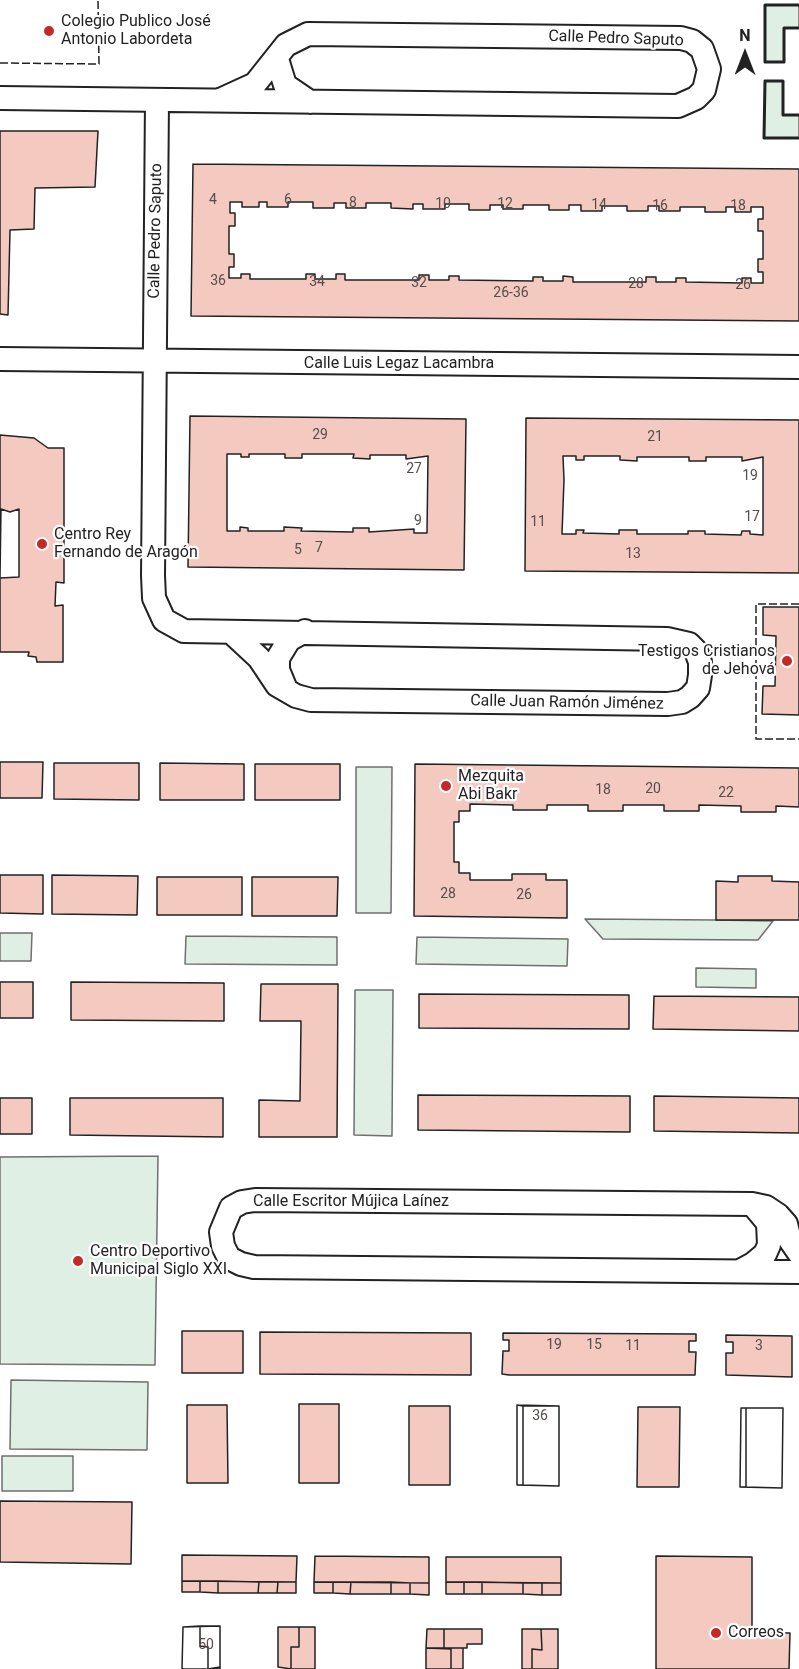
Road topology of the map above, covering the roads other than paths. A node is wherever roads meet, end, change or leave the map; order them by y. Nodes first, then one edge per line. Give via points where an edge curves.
1 (277, 59) junction
2 (0, 98) edge
3 (157, 100) junction
4 (220, 100) junction
5 (311, 103) junction
6 (0, 359) edge
7 (155, 362) junction
8 (799, 367) edge
9 (305, 631) junction
10 (231, 632) junction
11 (288, 692) junction
12 (752, 1204) junction
13 (799, 1253) edge
14 (740, 1271) junction
15 (799, 1272) edge

1 - 4 street, Calle Pedro Saputo via 255,84
1 - 5 street via 285,85
1 - 5 street, Calle Pedro Saputo via 286,45 308,33 681,38 702,49 709,69 704,90 678,105
2 - 3 street, Calle Pedro Saputo
3 - 4 street, Calle Pedro Saputo
3 - 7 street, Calle Pedro Saputo
4 - 5 street, Calle Pedro Saputo
6 - 7 street, Calle Luis Legaz Lacambra
7 - 8 street, Calle Luis Legaz Lacambra
7 - 10 street, Calle Juan Ramón Jiménez via 154,598 164,620 184,631
9 - 10 street, Calle Juan Ramón Jiménez
9 - 11 street via 289,640 278,658 278,670
9 - 11 street, Calle Juan Ramón Jiménez via 667,639 689,644 696,651 700,675 698,688 690,697 668,704 311,700
10 - 11 street
12 - 13 street, Calle Escritor Mújica Laínez via 778,1215
12 - 14 street via 768,1223 769,1245 765,1254
12 - 14 street, Calle Escritor Mújica Laínez via 255,1200 231,1208 221,1232 230,1258 254,1267
14 - 15 street, Calle Escritor Mújica Laínez

